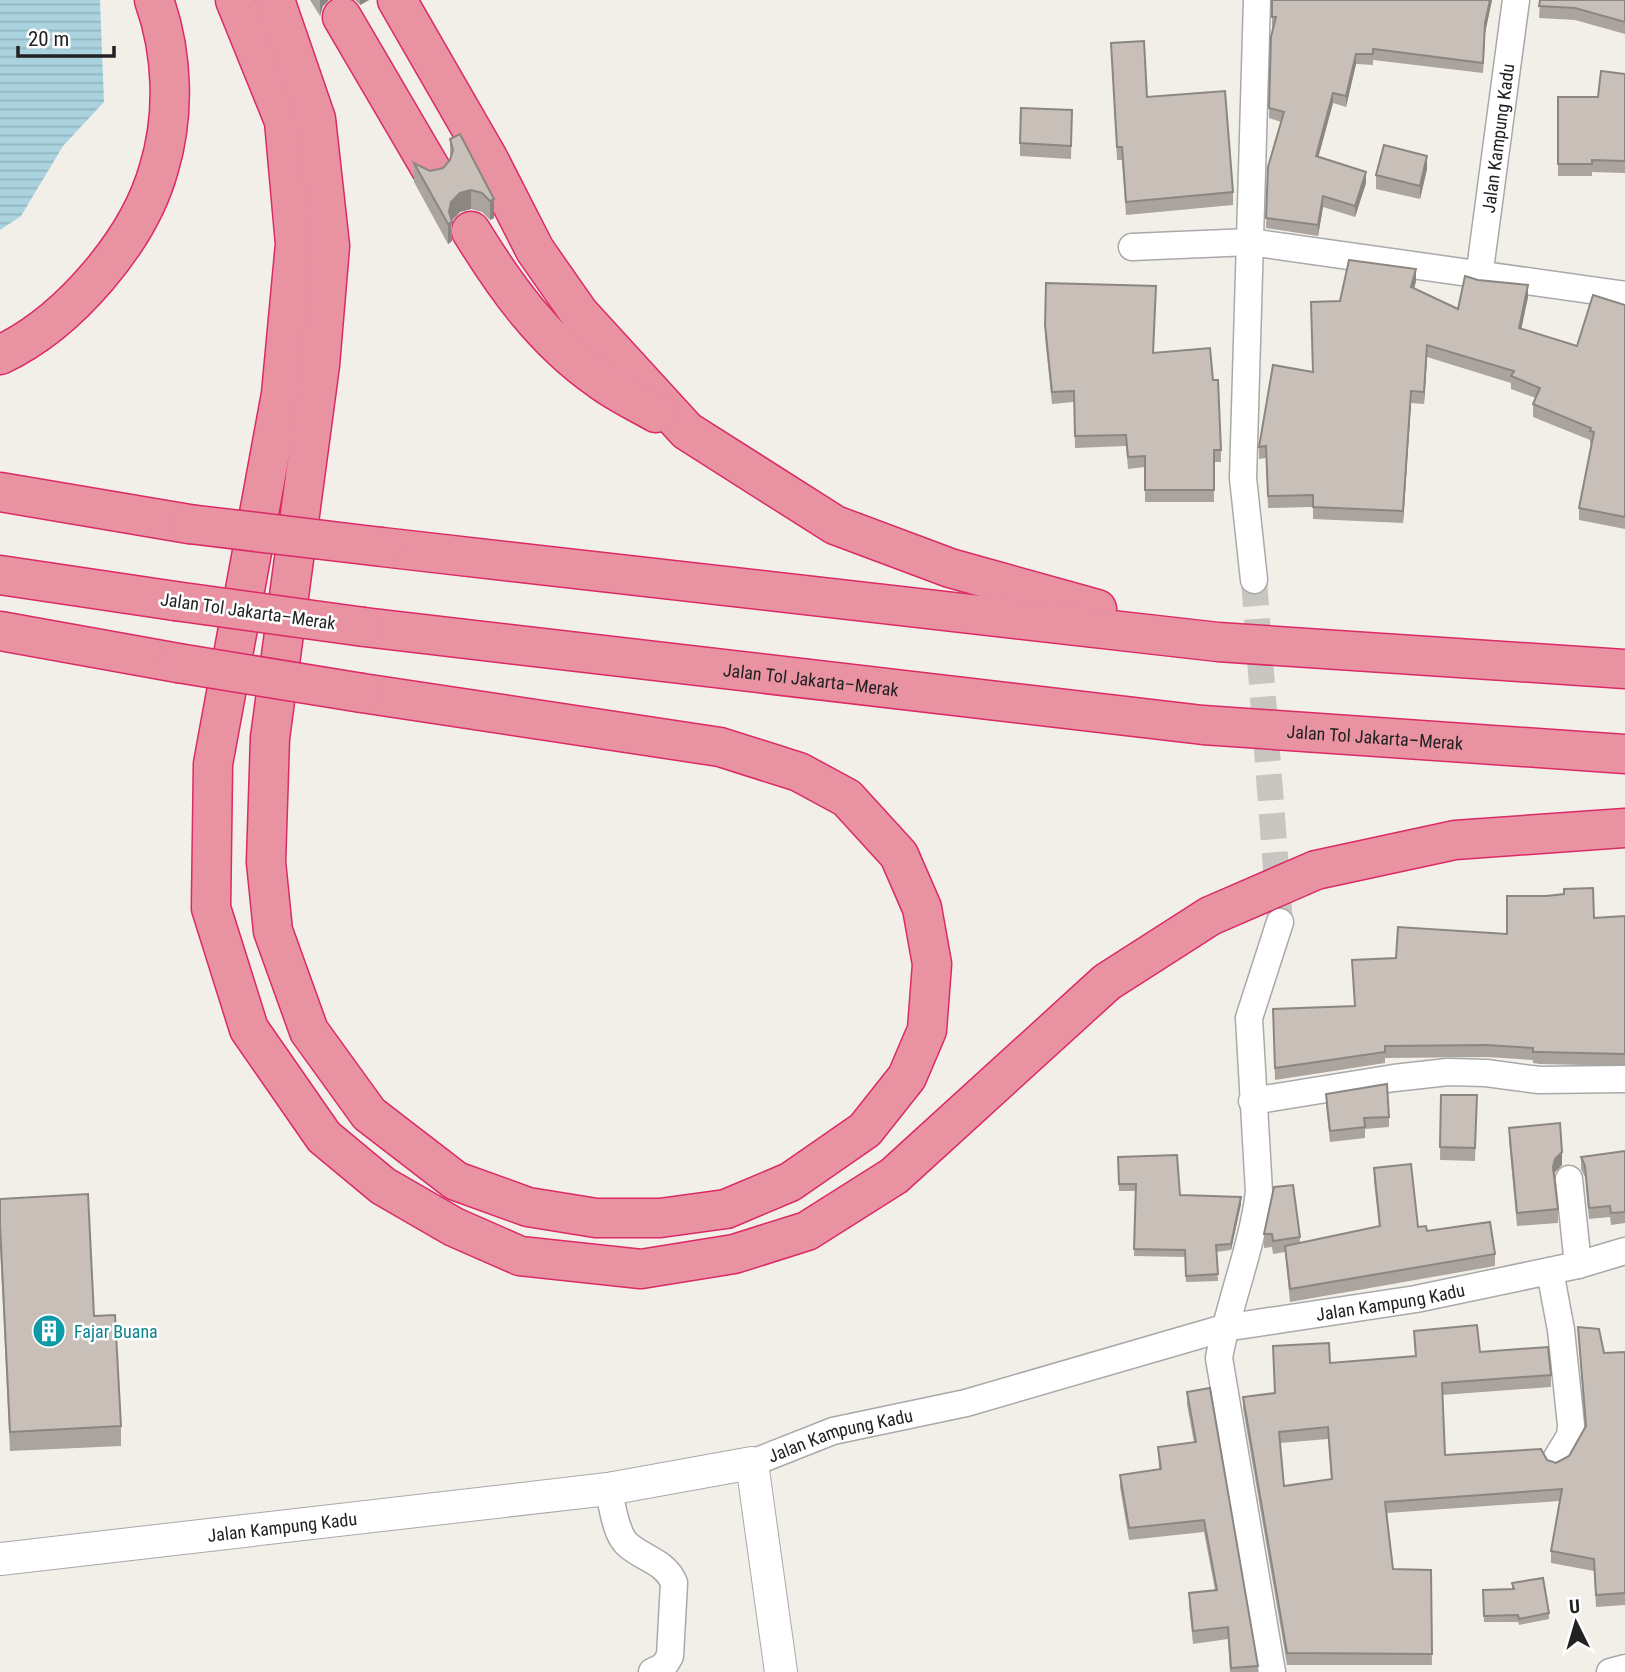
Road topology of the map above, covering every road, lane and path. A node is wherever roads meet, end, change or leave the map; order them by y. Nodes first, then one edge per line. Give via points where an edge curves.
1 (154, 0) edge
2 (235, 0) edge
3 (275, 0) edge
4 (397, 0) edge
5 (1257, 0) edge
6 (1516, 0) edge
7 (342, 18) dead end
8 (431, 169) edge
9 (471, 231) dead end
10 (1250, 242) junction
11 (1132, 247) dead end
12 (1479, 277) junction
13 (1625, 295) edge
14 (0, 355) edge
15 (687, 431) junction
16 (0, 492) edge
17 (0, 576) edge
18 (1254, 580) tunnel mouth
19 (0, 631) edge
20 (1218, 642) junction
21 (1625, 669) edge
22 (1625, 754) edge
23 (1625, 828) edge
24 (1280, 922) tunnel mouth
25 (1625, 1079) edge
26 (1252, 1101) junction
27 (1569, 1179) dead end
28 (1625, 1251) edge
29 (1578, 1265) junction
30 (1550, 1271) junction
31 (1224, 1328) junction
32 (1556, 1460) edge
33 (752, 1463) junction
34 (608, 1489) junction
35 (0, 1559) edge
36 (1625, 1668) edge
37 (652, 1672) edge
38 (781, 1672) edge
39 (1272, 1672) edge
40 (1610, 1672) edge

1 - 14 highway via 169,73 169,124 159,170 142,210 107,265 67,310
2 - 23 highway via 284,121 295,244 281,394 213,764 211,908 249,1029 324,1137 383,1186 454,1227 520,1256 640,1269 734,1254 807,1231 894,1177 1107,982 1210,916 1317,870 1455,840
3 - 19 highway, bridge via 316,119 330,246 320,365 270,738 266,862 274,931 309,1031 369,1114 456,1181 528,1208 596,1217 660,1218 726,1209 790,1182 865,1130 907,1077 927,1030 932,964 922,908 899,855 847,798 799,772 720,747 362,693 178,663
4 - 15 highway via 535,250 579,313
5 - 10 street
6 - 12 street, Jalan Kampung Kadu
7 - 8 highway
9 - 15 highway via 505,286 542,331 600,380
10 - 11 street
10 - 12 street
10 - 18 street via 1243,478
12 - 13 street
15 - 20 highway via 835,525 950,568
16 - 20 highway, bridge via 189,524
17 - 22 highway, Jalan Tol Jakarta–Merak, bridge via 364,627 1203,725
20 - 21 highway
24 - 26 street via 1250,1018
25 - 26 street via 1539,1080 1448,1072
26 - 31 street via 1259,1192
27 - 29 street
28 - 29 street, Jalan Kampung Kadu
29 - 30 street, Jalan Kampung Kadu
30 - 31 street, Jalan Kampung Kadu via 1416,1299
30 - 32 street via 1571,1425
31 - 33 street, Jalan Kampung Kadu via 965,1403 833,1431
31 - 39 street via 1219,1358
33 - 34 street, Jalan Kampung Kadu
33 - 38 street
34 - 35 street, Jalan Kampung Kadu
34 - 37 street via 619,1534 670,1572 674,1583 670,1656
36 - 40 street

